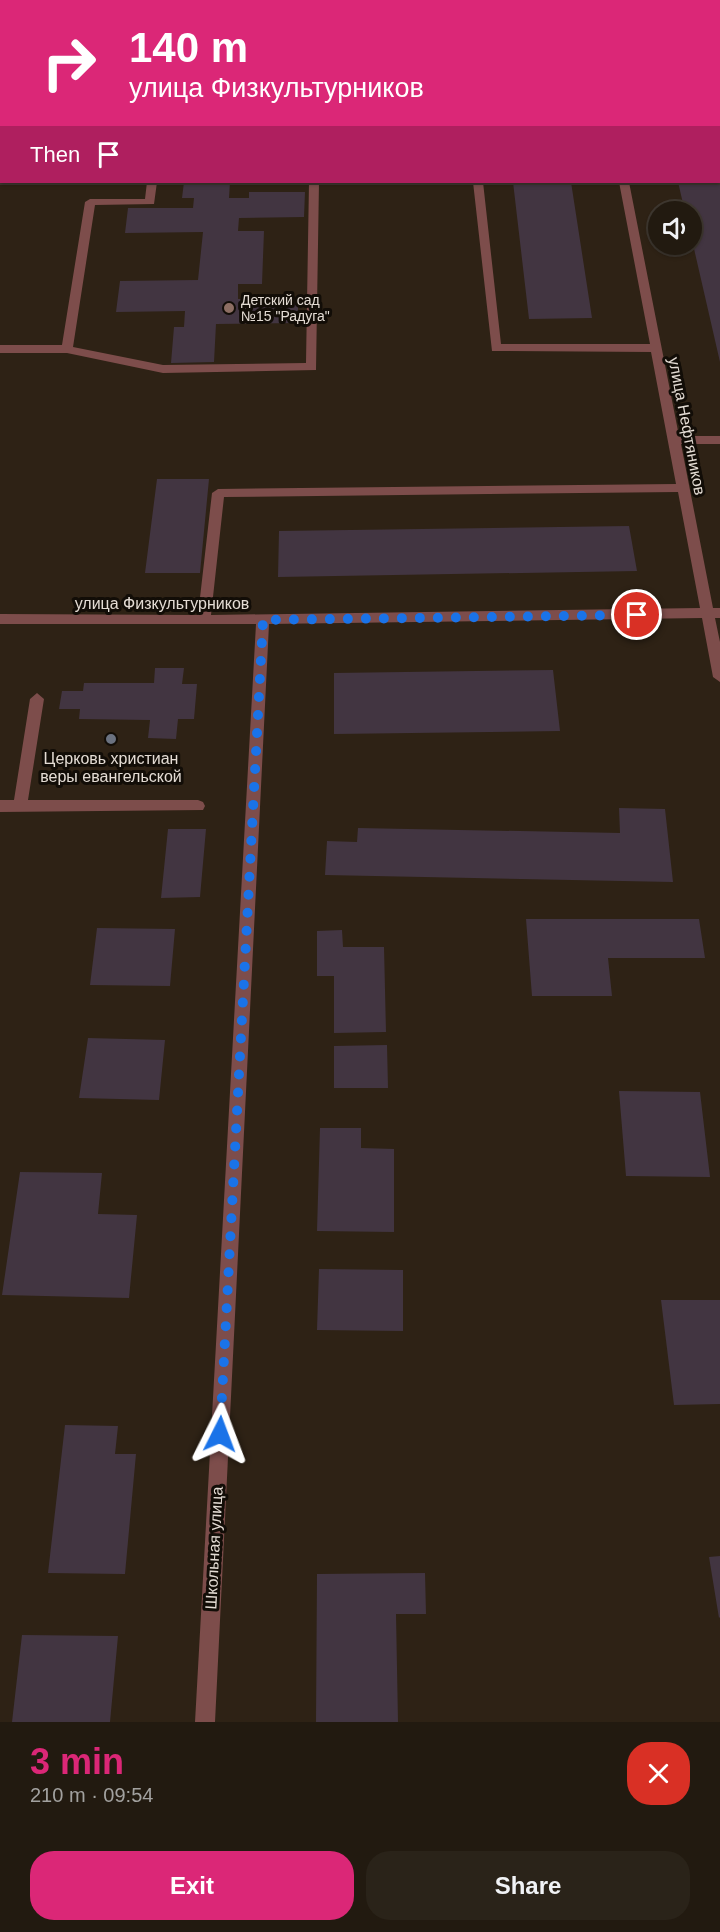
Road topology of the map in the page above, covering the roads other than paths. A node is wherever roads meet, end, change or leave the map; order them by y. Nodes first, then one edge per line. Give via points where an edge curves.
1 (152, 183) edge
2 (314, 183) edge
3 (478, 183) edge
4 (624, 183) edge
5 (655, 348) junction
6 (0, 349) edge
7 (67, 349) junction
8 (673, 440) junction
9 (720, 440) edge
10 (682, 488) junction
11 (713, 614) edge
12 (0, 619) edge
13 (204, 620) junction
14 (263, 620) junction
15 (720, 677) edge
16 (37, 699) dead end
17 (0, 806) edge
18 (198, 806) dead end
19 (20, 807) junction
20 (205, 1722) edge

1 - 7 street via 150,202 90,202
2 - 7 street via 312,367 163,369
3 - 5 street via 495,348
4 - 5 street, улица Нефтяников
5 - 8 street, улица Нефтяников
6 - 7 street
8 - 9 street
8 - 10 street, улица Нефтяников
10 - 11 street, улица Нефтяников
10 - 13 street via 218,493
11 - 14 street, улица Физкультурников
11 - 15 street, улица Нефтяников
12 - 13 street, улица Физкультурников
13 - 14 street, улица Физкультурников
14 - 20 street, Школьная улица
16 - 19 street
17 - 19 street
18 - 19 street

